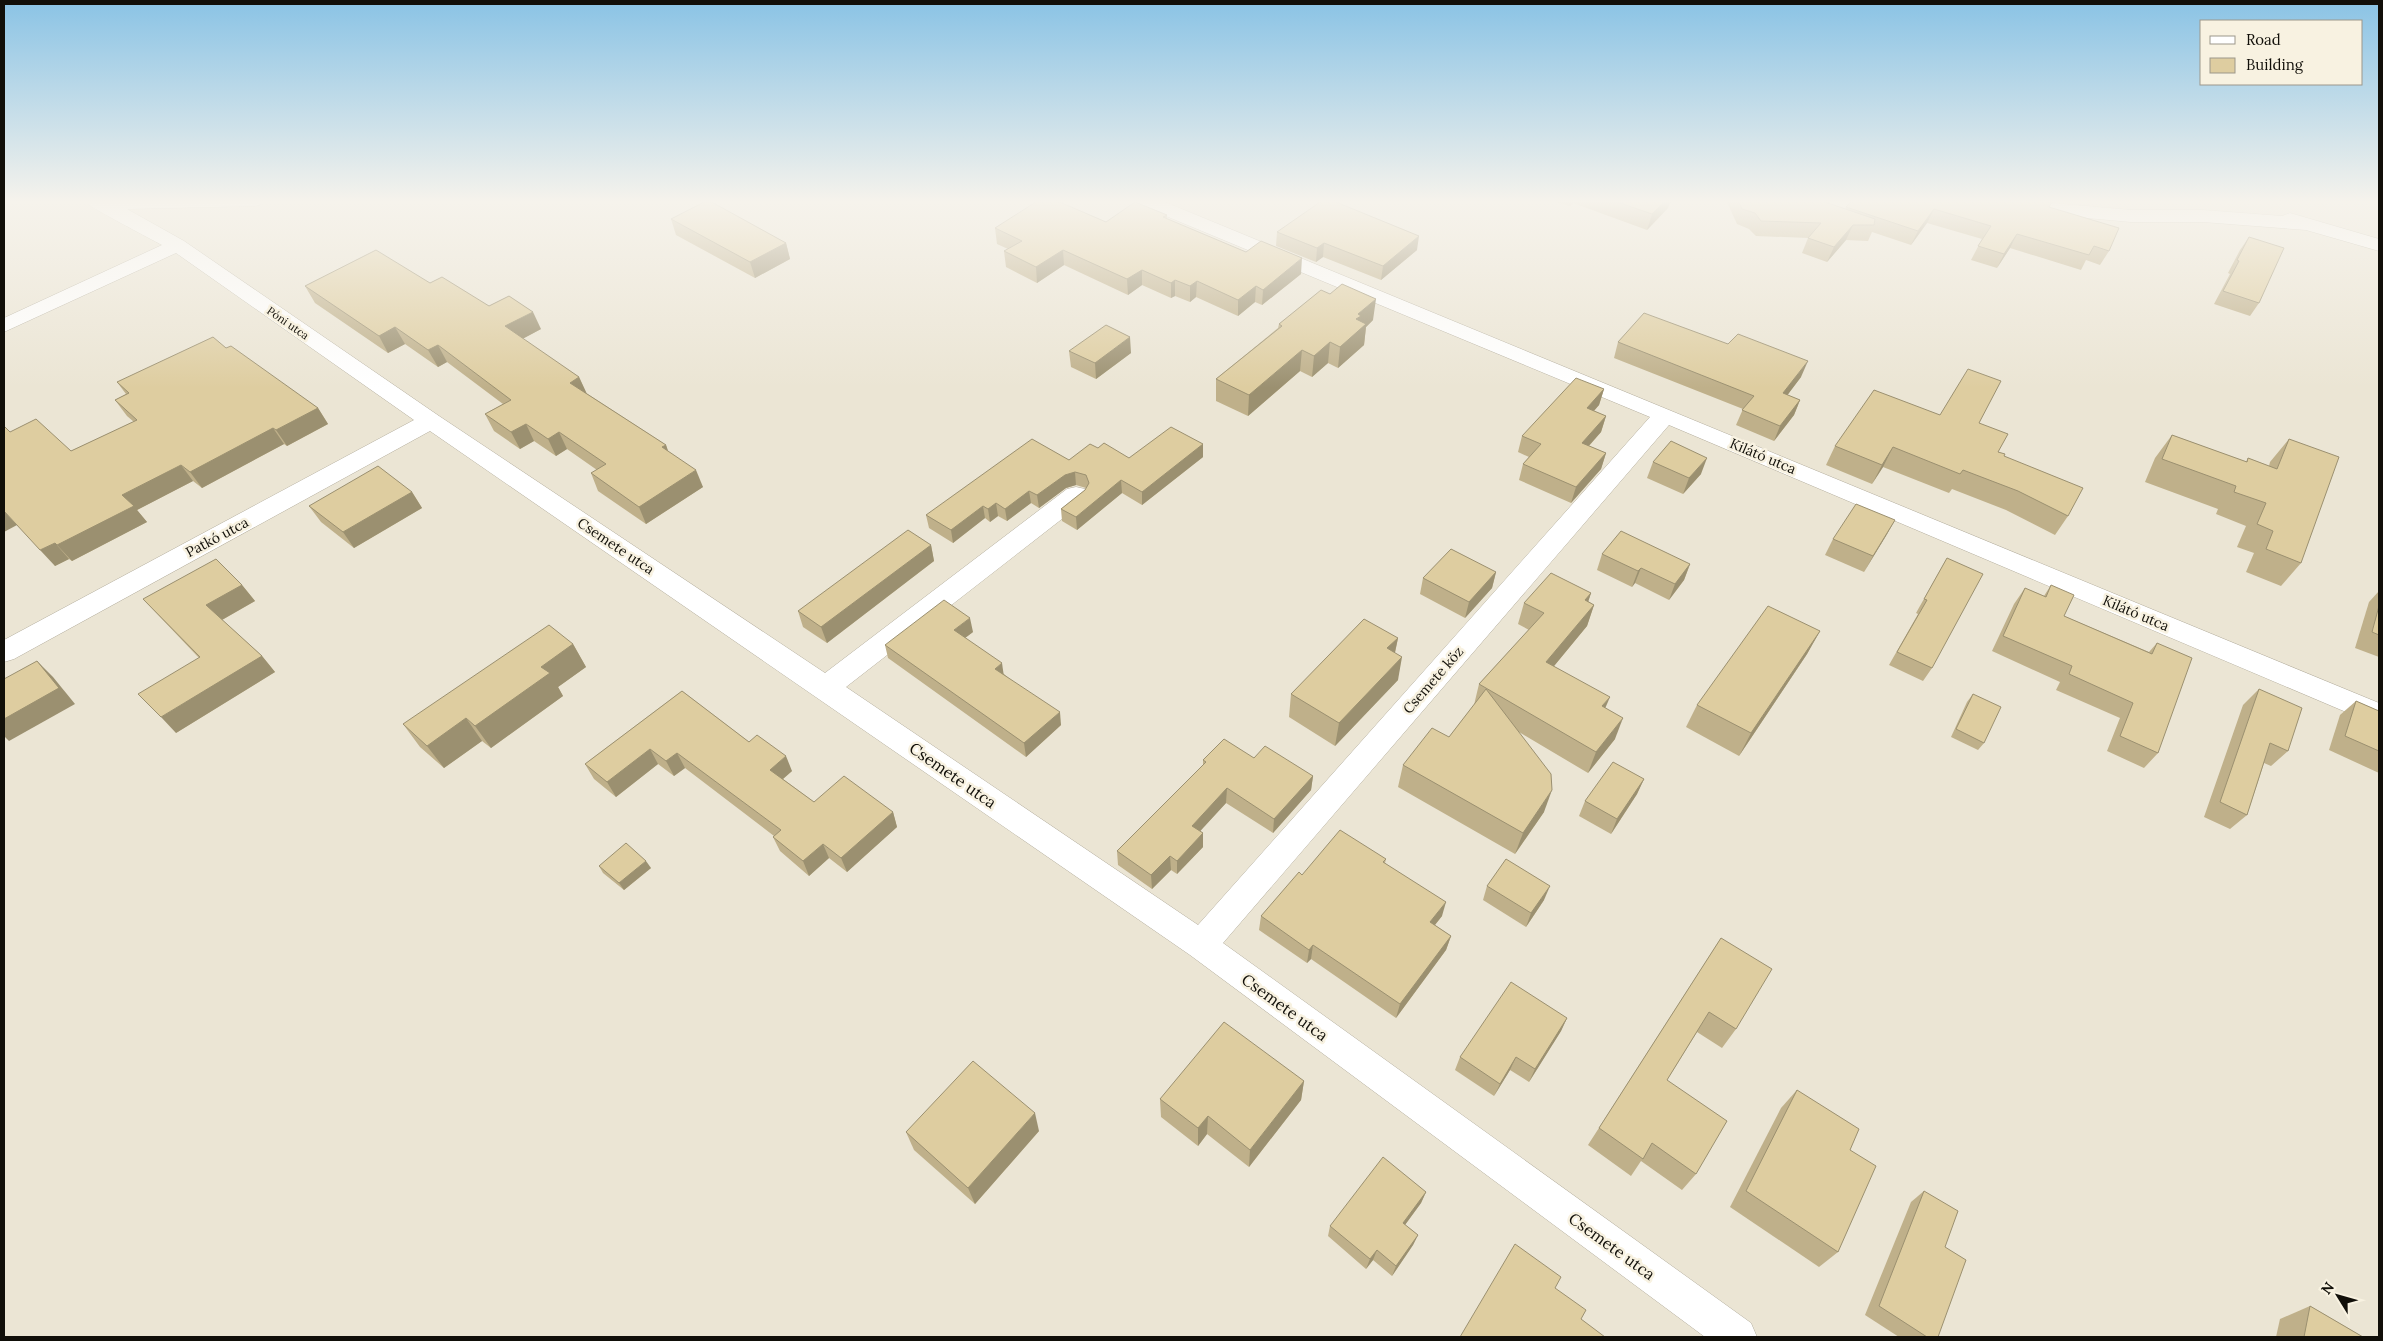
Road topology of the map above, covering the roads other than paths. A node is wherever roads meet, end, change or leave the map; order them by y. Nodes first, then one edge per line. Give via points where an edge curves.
1 (139, 263) edge
2 (202, 263) edge
3 (1296, 263) edge
4 (4, 326) edge
5 (1665, 415) junction
6 (431, 421) junction
7 (1076, 495) edge
8 (5, 649) edge
9 (826, 688) junction
10 (2379, 715) edge
11 (1201, 946) junction
12 (1737, 1337) edge

1 - 4 street
2 - 6 street, Póni utca
3 - 5 street, Kilátó utca
5 - 10 street, Kilátó utca
5 - 11 street, Csemete köz
6 - 8 street, Patkó utca
6 - 9 street, Csemete utca
7 - 9 street
9 - 11 street, Csemete utca
11 - 12 street, Csemete utca

